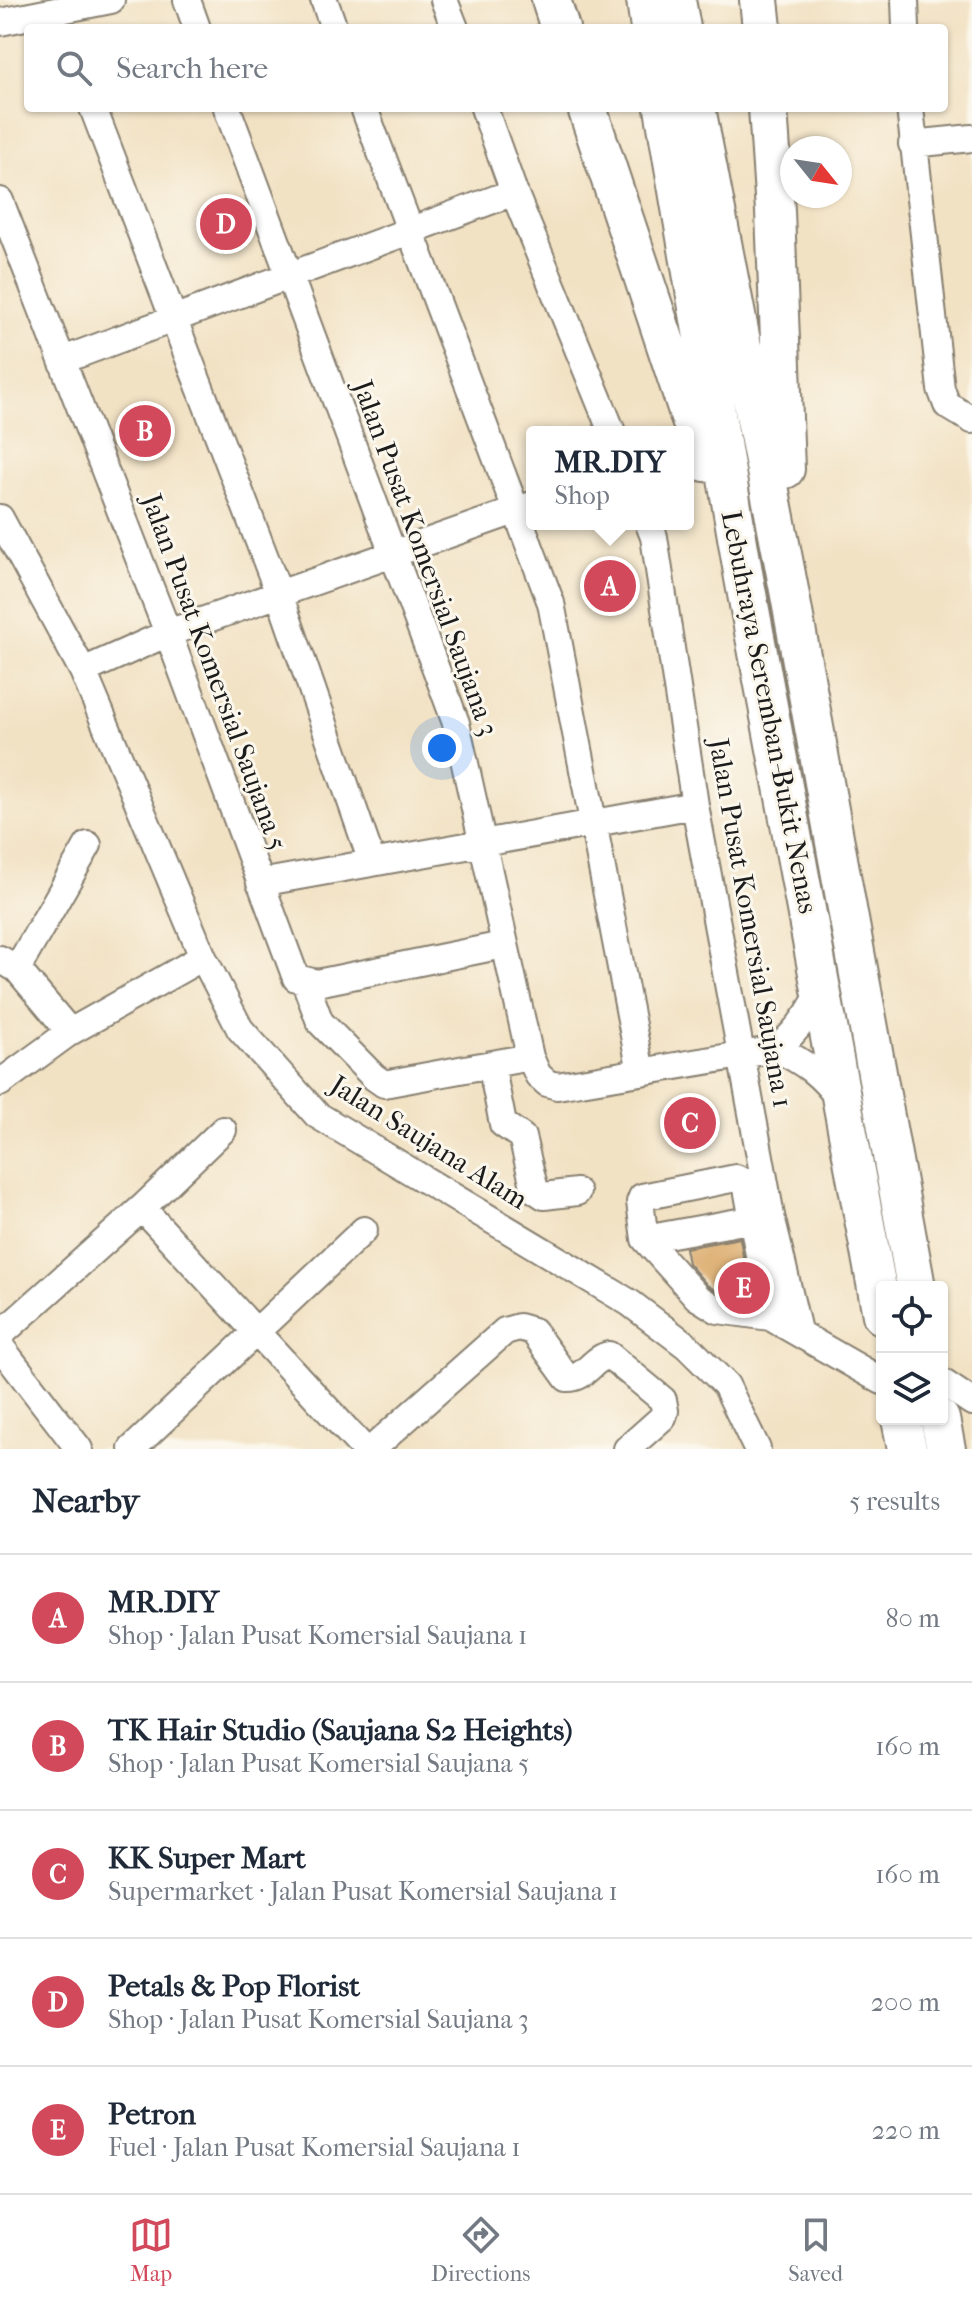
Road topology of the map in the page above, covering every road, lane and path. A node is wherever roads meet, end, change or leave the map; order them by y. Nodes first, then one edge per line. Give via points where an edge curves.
1 (111, 0) edge
2 (187, 0) edge
3 (324, 0) edge
4 (444, 0) edge
5 (551, 0) edge
6 (646, 0) edge
7 (676, 0) edge
8 (759, 0) edge
9 (905, 0) edge
10 (60, 20) edge
11 (0, 22) edge
12 (196, 24) edge
13 (333, 24) edge
14 (453, 24) edge
15 (559, 24) edge
16 (649, 24) edge
17 (680, 24) edge
18 (762, 24) edge
19 (906, 24) edge
20 (95, 112) edge
21 (228, 112) edge
22 (366, 112) edge
23 (485, 112) edge
24 (588, 112) edge
25 (665, 112) edge
26 (697, 112) edge
27 (768, 112) edge
28 (910, 112) edge
29 (972, 138) edge
30 (912, 144) junction
31 (514, 192) junction
32 (0, 201) edge
33 (411, 230) junction
34 (289, 276) junction
35 (173, 319) junction
36 (63, 360) junction
37 (972, 420) edge
38 (610, 426) edge
39 (693, 426) edge
40 (694, 428) edge
41 (524, 508) edge
42 (0, 518) edge
43 (530, 530) edge
44 (651, 530) edge
45 (393, 554) junction
46 (744, 578) junction
47 (789, 590) junction
48 (279, 594) junction
49 (168, 633) junction
50 (83, 671) junction
51 (695, 805) junction
52 (594, 823) junction
53 (483, 843) junction
54 (88, 845) dead end
55 (372, 862) junction
56 (260, 883) junction
57 (503, 945) junction
58 (203, 957) junction
59 (9, 964) edge
60 (305, 982) junction
61 (822, 988) junction
62 (70, 1032) junction
63 (777, 1049) junction
64 (742, 1055) junction
65 (530, 1057) junction
66 (491, 1064) junction
67 (641, 1072) junction
68 (0, 1083) edge
69 (844, 1105) junction
70 (223, 1130) dead end
71 (577, 1192) dead end
72 (142, 1208) junction
73 (762, 1217) junction
74 (364, 1230) dead end
75 (645, 1239) junction
76 (915, 1281) edge
77 (876, 1282) edge
78 (770, 1317) junction
79 (798, 1331) junction
80 (256, 1332) junction
81 (0, 1335) edge
82 (0, 1346) edge
83 (876, 1377) edge
84 (948, 1386) edge
85 (972, 1402) edge
86 (902, 1425) edge
87 (941, 1425) edge
88 (79, 1449) edge
89 (132, 1449) edge
90 (364, 1449) edge
91 (372, 1449) edge
92 (627, 1449) edge
93 (757, 1449) edge
94 (907, 1449) edge
95 (946, 1449) edge

1 - 10 street
2 - 12 street
3 - 13 street
4 - 14 street
5 - 15 highway
6 - 16 highway
7 - 17 highway
8 - 18 highway
9 - 19 street
10 - 11 street
20 - 35 street
21 - 34 street, Jalan Pusat Komersial Saujana 3
22 - 33 street
23 - 31 street
24 - 39 highway
25 - 46 highway, Lebuhraya Seremban-Bukit Nenas
26 - 47 highway, Lebuhraya Seremban-Bukit Nenas
27 - 47 highway
28 - 30 street
29 - 30 street
30 - 37 street via 941,389 947,405
31 - 33 street
31 - 38 street
32 - 36 street, Jalan Pusat Komersial Saujana 5
33 - 34 street
33 - 41 street
34 - 35 street
34 - 45 street, Jalan Pusat Komersial Saujana 3
35 - 36 street
35 - 48 street
36 - 49 street, Jalan Pusat Komersial Saujana 5
40 - 46 highway
41 - 45 street
42 - 50 street, Jalan Saujana Alam
43 - 52 street via 551,603
44 - 51 street, Jalan Pusat Komersial Saujana 1
45 - 48 street
45 - 53 street, Jalan Pusat Komersial Saujana 3 via 456,723
46 - 61 highway, Lebuhraya Seremban-Bukit Nenas
47 - 76 highway, Lebuhraya Seremban-Bukit Nenas
48 - 49 street
48 - 55 street
49 - 50 street
49 - 56 street, Jalan Pusat Komersial Saujana 5
50 - 58 street, Jalan Saujana Alam
51 - 52 street
51 - 64 street, Jalan Pusat Komersial Saujana 1
52 - 53 street
52 - 67 street
53 - 55 street
53 - 57 street, Jalan Pusat Komersial Saujana 3
54 - 59 street
55 - 56 street
56 - 60 street, Jalan Pusat Komersial Saujana 5 via 296,978
57 - 60 street
57 - 65 street, Jalan Pusat Komersial Saujana 3
58 - 62 street
58 - 93 street, Jalan Saujana Alam via 240,1029 317,1115 641,1311 726,1385
59 - 62 street
60 - 66 street, Jalan Pusat Komersial Saujana 5 via 320,1022 379,1082
61 - 63 street via 798,1030
61 - 69 highway, Lebuhraya Seremban-Bukit Nenas
62 - 68 street
63 - 64 street
63 - 69 street via 824,1078
64 - 67 street
64 - 73 street, Jalan Pusat Komersial Saujana 1
65 - 66 street
65 - 67 street, Jalan Pusat Komersial Saujana 3 via 538,1075 557,1086
66 - 71 street via 503,1124 522,1137 535,1190 544,1196
69 - 77 highway, Lebuhraya Seremban-Bukit Nenas
70 - 72 street
72 - 80 street
72 - 81 street
73 - 75 street
73 - 75 street via 741,1179 646,1195 640,1202
73 - 78 street
73 - 79 street, Jalan Pusat Komersial Saujana 1
74 - 80 street
75 - 78 street via 697,1297 718,1310
78 - 79 street
79 - 83 street
80 - 89 street
80 - 90 street
82 - 88 street
84 - 85 street
86 - 94 highway
87 - 95 highway
91 - 92 street via 505,1331 519,1327 533,1331 567,1378 580,1376 600,1357 612,1356 663,1400 665,1411 659,1421

